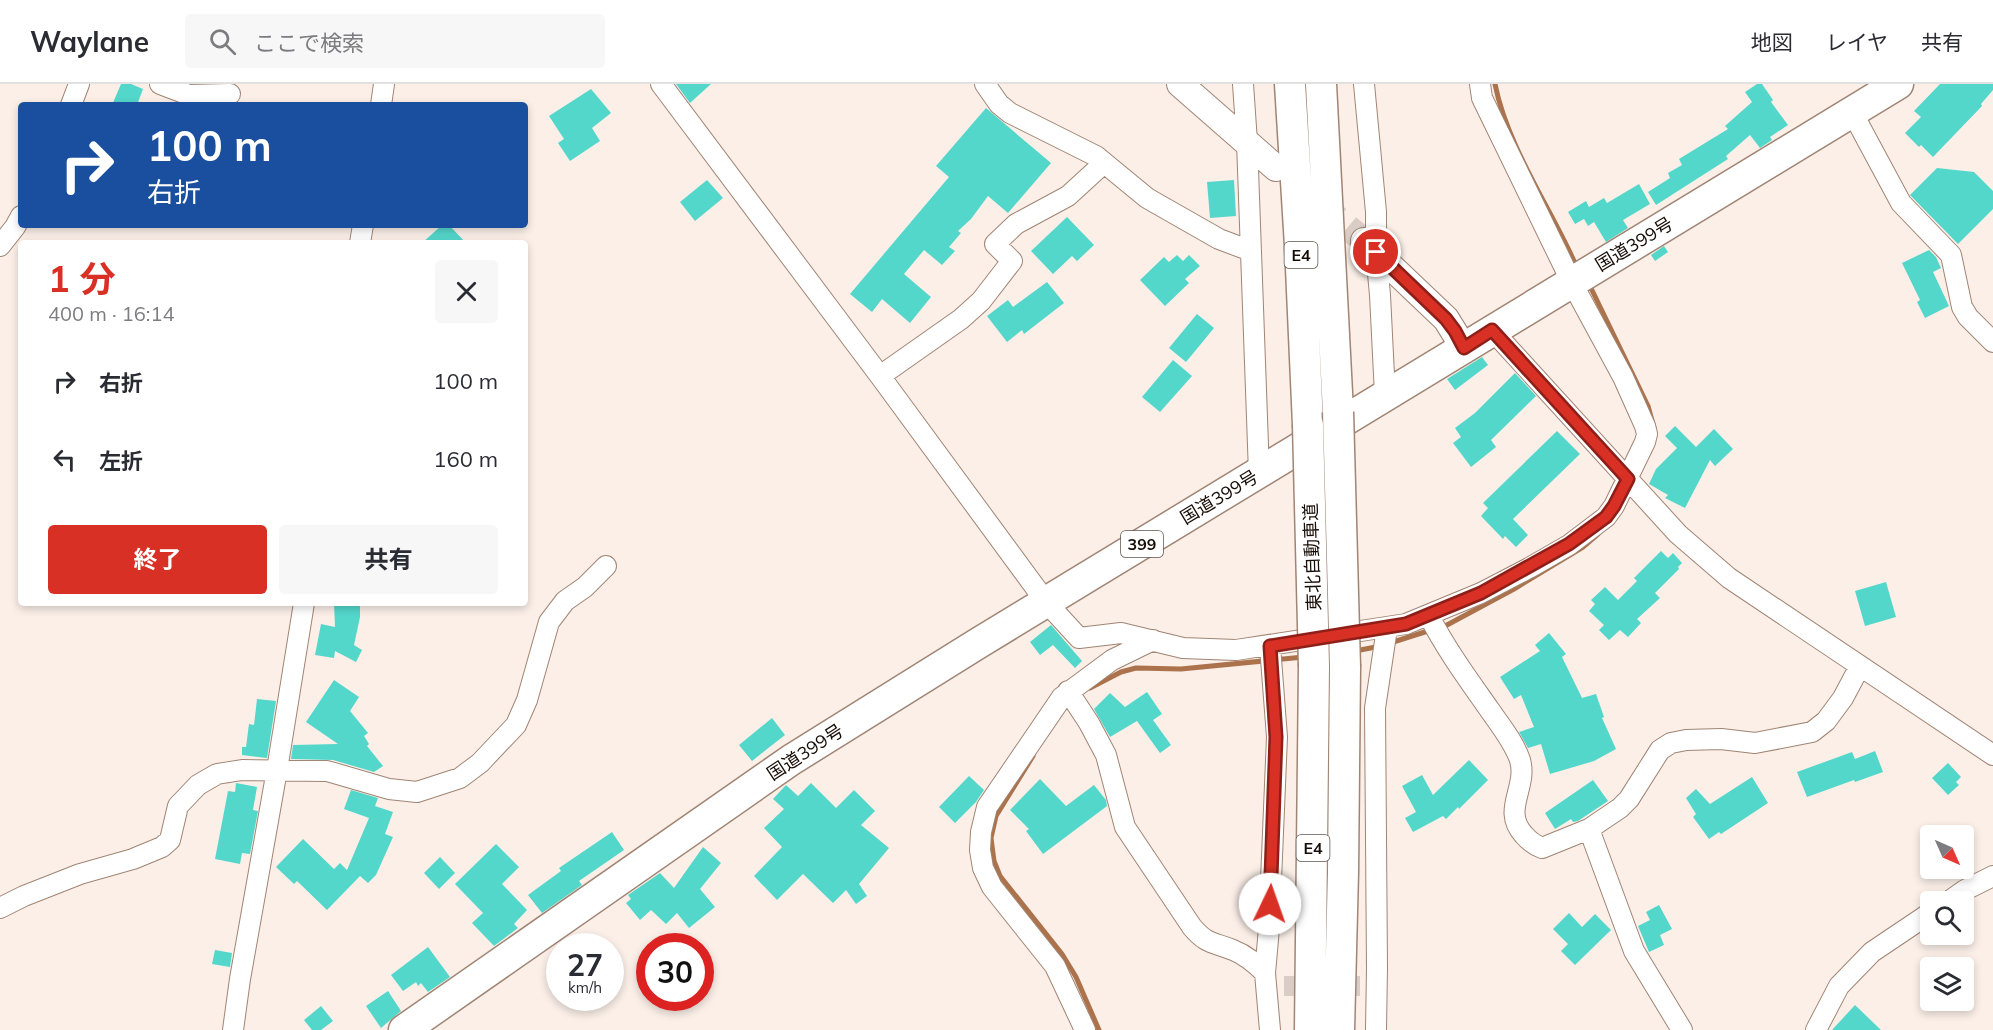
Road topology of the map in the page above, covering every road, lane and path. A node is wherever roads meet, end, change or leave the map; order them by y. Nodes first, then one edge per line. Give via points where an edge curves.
1 (80, 84) edge
2 (160, 84) edge
3 (661, 84) edge
4 (985, 84) edge
5 (1180, 84) edge
6 (1243, 84) edge
7 (1290, 84) edge
8 (1321, 84) edge
9 (1364, 84) edge
10 (1480, 84) edge
11 (1885, 87) edge
12 (230, 94) dead end
13 (72, 102) edge
14 (1852, 112) junction
15 (1247, 142) junction
16 (1104, 163) junction
17 (1276, 168) dead end
18 (18, 222) edge
19 (0, 246) edge
20 (1370, 247) junction
21 (1251, 251) junction
22 (1572, 282) junction
23 (1492, 330) junction
24 (1993, 342) edge
25 (1464, 348) junction
26 (880, 376) junction
27 (1385, 396) junction
28 (1259, 473) junction
29 (1634, 486) junction
30 (606, 566) dead end
31 (1046, 602) junction
32 (304, 606) edge
33 (1433, 624) junction
34 (1385, 639) junction
35 (1153, 640) junction
36 (1270, 655) junction
37 (1860, 666) junction
38 (1073, 698) junction
39 (1993, 755) edge
40 (277, 770) junction
41 (1589, 828) junction
42 (1993, 876) edge
43 (1967, 891) edge
44 (0, 909) edge
45 (1920, 920) edge
46 (1272, 982) junction
47 (233, 1030) edge
48 (404, 1030) edge
49 (1085, 1030) edge
50 (1270, 1030) edge
51 (1310, 1030) edge
52 (1339, 1030) edge
53 (1376, 1030) edge
54 (1682, 1030) edge
55 (1816, 1030) edge

1 - 13 street
2 - 12 street via 189,95
3 - 26 street
4 - 16 street via 1010,112
5 - 15 main road
6 - 15 street
7 - 51 highway, 東北自動車道 / E4, bridge via 1308,425 1314,666
8 - 52 highway, 東北自動車道 / E4, bridge via 1338,412 1345,667
9 - 20 street via 1376,212
10 - 22 street via 1482,98
11 - 14 highway, 国道399号 / 399
14 - 22 highway, 国道399号 / 399
14 - 24 street via 1901,203 1951,255 1962,307
15 - 17 main road
15 - 21 street
16 - 21 street via 1147,198 1219,239
16 - 26 street via 1068,196 1016,224 995,244 1012,261 981,302
18 - 19 street
20 - 25 main road via 1446,319
20 - 27 street via 1380,295
21 - 28 street
22 - 23 highway, 国道399号 / 399
22 - 29 street via 1645,426 1647,434
23 - 25 highway, 国道399号 / 399
23 - 29 street
25 - 27 highway, 国道399号 / 399
26 - 31 street
27 - 28 highway, 国道399号 / 399
28 - 31 highway, 国道399号 / 399
29 - 33 street via 1606,517 1569,544
29 - 37 street via 1678,534 1729,578
30 - 40 street via 565,601 549,622 516,725 460,778 417,792 388,789 327,771
31 - 35 street via 1079,638 1121,633
31 - 48 highway, 国道399号 / 399 via 791,760
32 - 40 street
33 - 34 street via 1406,624
33 - 41 street via 1520,761 1514,809 1518,828 1542,848
34 - 36 street
34 - 53 street via 1375,708 1368,985
35 - 36 street via 1183,648
35 - 38 street via 1112,660
36 - 46 street via 1276,737 1269,928
37 - 39 street
37 - 41 street via 1843,698 1812,732 1755,743 1721,739 1671,743 1660,750 1629,799
38 - 46 street via 1106,755 1125,827 1192,927 1202,939 1250,958
38 - 49 street via 1052,710 987,807 981,850 983,868 992,886 1055,966
40 - 44 street via 217,774 198,785 178,806 170,840 162,847 80,874
40 - 47 street
41 - 54 street via 1634,951
42 - 43 street
45 - 55 street via 1872,951 1847,977
46 - 50 street

